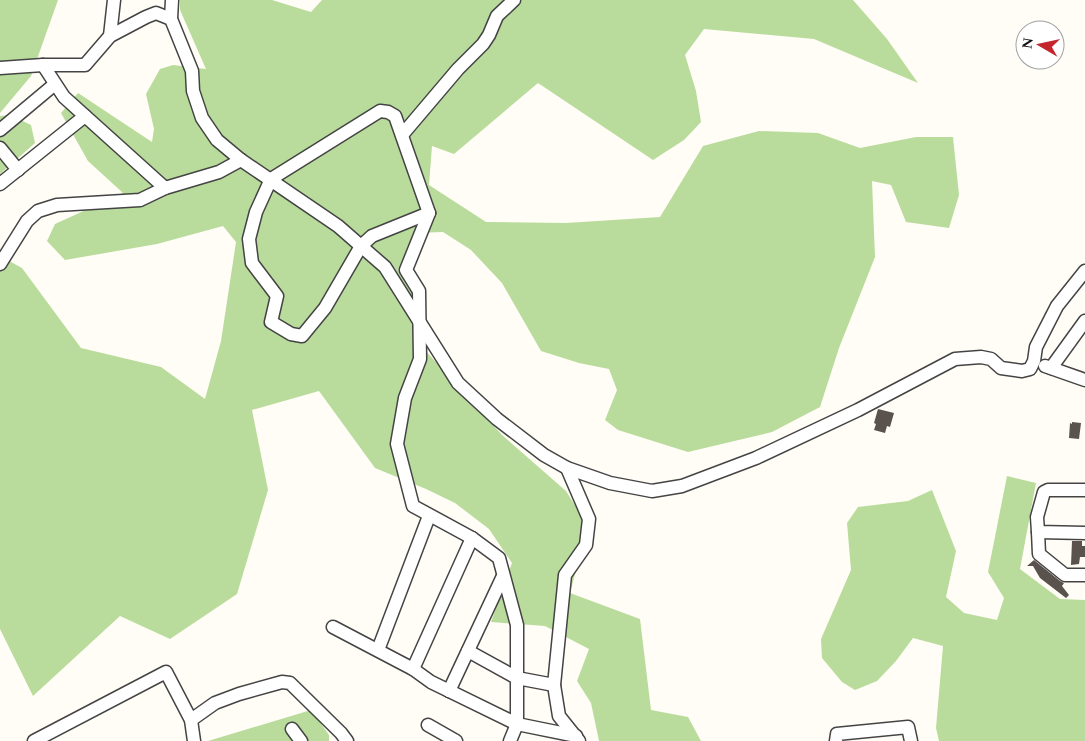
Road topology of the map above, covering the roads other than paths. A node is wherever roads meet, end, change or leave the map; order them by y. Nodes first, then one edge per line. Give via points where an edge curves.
1 (114, 0) edge
2 (172, 0) edge
3 (514, 0) edge
4 (171, 19) junction
5 (110, 36) junction
6 (43, 65) junction
7 (0, 68) edge
8 (55, 84) junction
9 (85, 116) junction
10 (0, 130) edge
11 (402, 135) junction
12 (0, 148) edge
13 (242, 160) junction
14 (18, 170) junction
15 (271, 179) junction
16 (0, 184) edge
17 (165, 188) junction
18 (429, 213) junction
19 (361, 246) junction
20 (1, 261) edge
21 (1085, 271) edge
22 (1085, 321) edge
23 (419, 323) junction
24 (1034, 361) junction
25 (1051, 368) junction
26 (1085, 380) edge
27 (567, 468) junction
28 (1085, 490) edge
29 (429, 516) junction
30 (1038, 532) junction
31 (1085, 533) edge
32 (472, 538) junction
33 (1085, 575) edge
34 (504, 576) junction
35 (333, 628) dead end
36 (378, 650) junction
37 (468, 651) junction
38 (413, 668) junction
39 (517, 678) junction
40 (554, 685) junction
41 (449, 691) junction
42 (191, 720) junction
43 (517, 724) junction
44 (428, 725) dead end
45 (292, 729) dead end
46 (578, 738) edge
47 (34, 741) edge
48 (194, 741) edge
49 (301, 741) edge
50 (347, 741) edge
51 (456, 741) edge
52 (510, 741) edge
53 (836, 741) edge
54 (911, 741) edge

1 - 5 street
2 - 4 street
3 - 11 street via 497,16 483,44
4 - 5 street via 156,13
4 - 13 street via 192,71 193,91 202,118 217,140
5 - 6 street via 85,65
6 - 7 street
6 - 8 street
8 - 9 street
8 - 10 street
9 - 14 street
9 - 17 street
11 - 15 street via 395,116 380,111
11 - 18 street
12 - 14 street
13 - 15 street
13 - 17 street via 219,172
14 - 16 street
15 - 19 street
15 - 19 street via 256,212 249,239 252,262 277,296 271,322 291,334 302,336 325,308
17 - 20 street via 140,200 57,205 38,211 27,221
18 - 19 street via 372,236
18 - 23 street via 406,270 419,291
19 - 23 street via 395,280
21 - 24 street via 1057,306 1036,347
22 - 25 street
23 - 27 street via 458,383 497,419 544,455
23 - 29 street via 420,358 405,398 397,444 413,506
24 - 25 street
24 - 27 street via 1030,369 1022,371 1001,368 991,359 981,357 954,359 858,410 756,458 682,486 652,491 610,483
25 - 26 street
27 - 40 street via 589,519 586,545 565,575
28 - 30 street via 1044,492 1037,517
29 - 32 street
29 - 36 street
30 - 31 street
30 - 33 street via 1039,554 1065,575
32 - 34 street via 499,558
32 - 38 street
34 - 37 street
34 - 39 street via 517,625
35 - 36 street
36 - 38 street
37 - 39 street
37 - 41 street
38 - 41 street via 430,682
39 - 40 street
39 - 43 street
40 - 46 street via 559,716
41 - 43 street
42 - 47 street via 166,672
42 - 48 street
42 - 50 street via 215,704 239,694 282,682 290,683
43 - 46 street
43 - 52 street
44 - 51 street
45 - 49 street
53 - 54 street via 837,734 908,726

